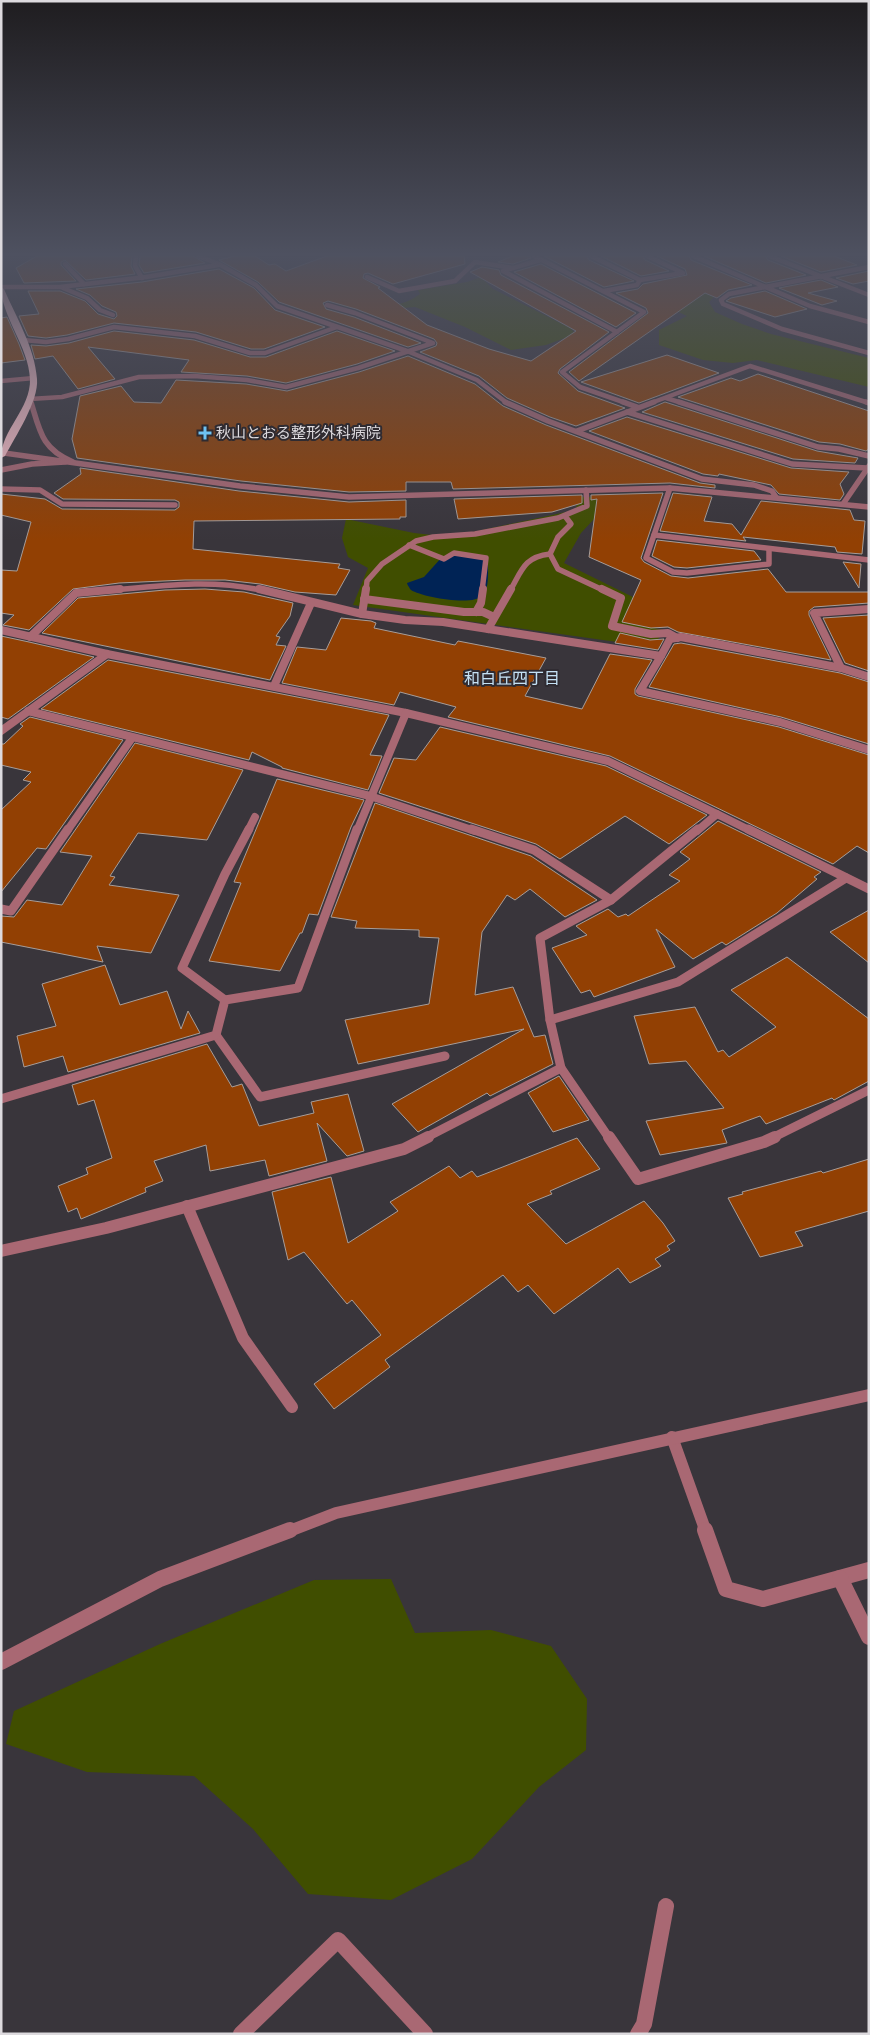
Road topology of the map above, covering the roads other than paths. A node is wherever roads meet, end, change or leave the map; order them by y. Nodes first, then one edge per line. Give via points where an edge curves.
1 (26, 351) edge
2 (243, 351) edge
3 (271, 351) edge
4 (407, 351) joint
5 (591, 351) edge
6 (34, 378) junction
7 (1, 381) edge
8 (666, 398) junction
9 (30, 399) junction
10 (869, 402) edge
11 (637, 407) junction
12 (627, 412) junction
13 (576, 431) junction
14 (2, 454) edge
15 (869, 456) edge
16 (73, 462) junction
17 (868, 467) edge
18 (1, 470) edge
19 (670, 488) junction
20 (1, 489) edge
21 (586, 490) junction
22 (776, 497) junction
23 (843, 504) junction
24 (175, 505) dead end
25 (869, 507) edge
26 (565, 516) junction
27 (654, 534) junction
28 (408, 545) junction
29 (769, 549) junction
30 (550, 554) junction
31 (869, 560) edge
32 (364, 599) junction
33 (311, 603) junction
34 (869, 609) edge
35 (476, 612) junction
36 (362, 614) junction
37 (494, 617) junction
38 (488, 629) junction
39 (1, 630) edge
40 (30, 637) junction
41 (677, 638) junction
42 (107, 654) junction
43 (661, 656) junction
44 (841, 668) junction
45 (869, 677) edge
46 (274, 686) junction
47 (28, 711) junction
48 (406, 713) junction
49 (1, 731) edge
50 (132, 738) junction
51 (869, 750) edge
52 (370, 796) junction
53 (717, 814) junction
54 (255, 817) dead end
55 (846, 878) junction
56 (869, 889) edge
57 (611, 900) junction
58 (1, 909) edge
59 (225, 1000) junction
60 (550, 1020) junction
61 (216, 1035) junction
62 (446, 1056) dead end
63 (561, 1068) junction
64 (869, 1090) edge
65 (1, 1099) edge
66 (187, 1206) junction
67 (1, 1251) edge
68 (869, 1395) edge
69 (292, 1406) dead end
70 (672, 1437) junction
71 (869, 1570) edge
72 (840, 1578) junction
73 (869, 1637) edge
74 (1, 1662) edge
75 (666, 1906) dead end
76 (241, 2034) edge
77 (426, 2034) edge
78 (638, 2034) edge

1 - 6 highway
2 - 3 street
4 - 9 street via 286,387 194,376 139,377 62,397
4 - 13 street via 476,380 506,403
5 - 11 street via 562,372 580,387
6 - 7 street
6 - 9 highway
8 - 10 street via 750,366
8 - 11 street
8 - 15 street via 818,447
9 - 14 highway
9 - 16 street via 44,444 60,457
11 - 12 street
12 - 13 street
12 - 17 street via 792,464
13 - 22 street via 702,479 754,485 772,491
14 - 16 street
16 - 18 street via 32,464
16 - 21 street via 240,486 349,496
17 - 23 street
19 - 21 street
19 - 22 street
19 - 27 street
20 - 24 street via 40,490 62,504
21 - 26 street via 587,506
22 - 23 street
23 - 25 street
26 - 28 street via 476,534 424,538
26 - 30 street via 571,524 558,537
27 - 29 street
27 - 29 street via 646,558 673,572 770,564
28 - 32 street via 366,581
28 - 35 street via 444,558 454,553 486,558 481,603
29 - 31 street
30 - 37 street via 528,560
30 - 41 street via 558,570 620,598 612,626 651,634 668,633
32 - 35 street
32 - 36 street
33 - 36 street
33 - 40 street via 245,586 198,583 76,593
33 - 46 street
34 - 44 street via 814,613
35 - 37 street
36 - 38 street
37 - 38 street
38 - 43 street
39 - 40 street
40 - 42 street
41 - 43 street via 670,639
41 - 44 street
42 - 46 street
42 - 47 street
43 - 51 street via 640,691 780,722
44 - 45 street
46 - 48 street
47 - 49 street
47 - 50 street
48 - 52 street
48 - 53 street via 608,761
50 - 52 street
50 - 58 street via 11,911
52 - 57 street via 534,850
52 - 59 street via 298,988
53 - 55 street
53 - 57 street
54 - 59 street via 182,968
55 - 56 street
55 - 60 street via 678,982
57 - 60 street via 540,938
59 - 61 street
60 - 63 street
61 - 62 street via 260,1097
61 - 65 street
63 - 64 street via 638,1179 764,1142
63 - 66 street via 404,1149
66 - 67 street
66 - 69 street via 243,1338
68 - 70 street
70 - 72 street via 726,1589 763,1599
70 - 74 street via 336,1513 160,1579
71 - 72 street
72 - 73 street
75 - 78 street via 644,2024
76 - 77 street via 338,1940

